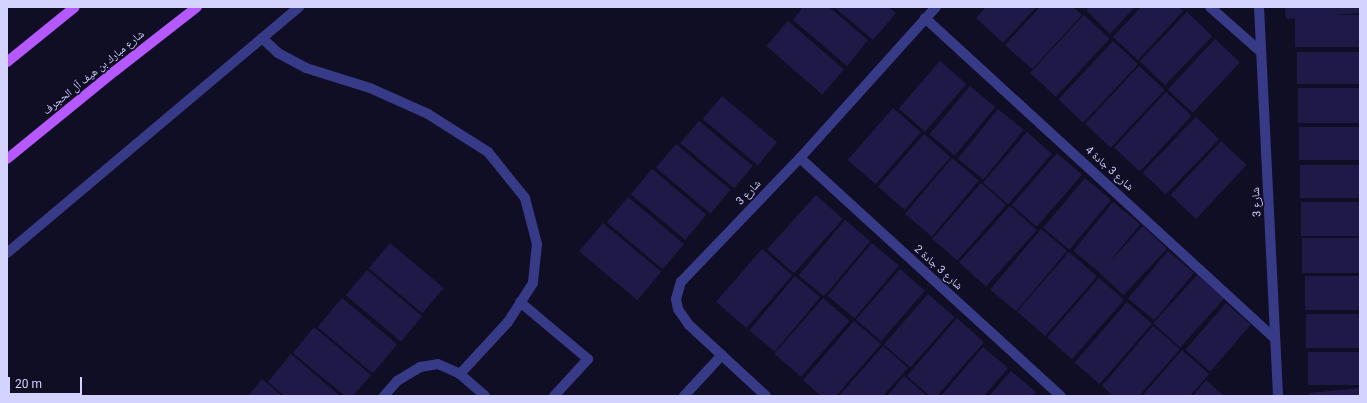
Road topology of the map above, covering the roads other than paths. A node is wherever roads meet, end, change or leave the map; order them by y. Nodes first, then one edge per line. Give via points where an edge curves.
1 (75, 7) edge
2 (197, 7) edge
3 (299, 7) edge
4 (936, 7) edge
5 (1210, 7) edge
6 (1259, 7) edge
7 (926, 18) junction
8 (262, 38) junction
9 (1262, 52) junction
10 (7, 62) edge
11 (800, 158) junction
12 (7, 159) edge
13 (7, 252) edge
14 (520, 302) junction
15 (1275, 338) junction
16 (722, 355) junction
17 (460, 374) junction
18 (384, 396) edge
19 (485, 396) edge
20 (554, 396) edge
21 (684, 396) edge
22 (766, 396) edge
23 (1061, 396) edge
24 (1278, 396) edge

1 - 10 main road
2 - 12 main road, شارع مبارك بن هيف آل الحجرف
3 - 8 street
4 - 7 street, شارع 3
5 - 9 street
6 - 9 street, شارع 3
7 - 11 street, شارع 3
7 - 15 street, شارع 3 جادة 4
8 - 13 street
8 - 14 street via 278,53 306,68 370,88 428,114 488,152 525,198 537,244 533,283
9 - 15 street, شارع 3
11 - 16 street, شارع 3 via 681,282 676,299 678,309 689,325
11 - 23 street, شارع 3 جادة 2
14 - 17 street via 508,322
14 - 20 street via 588,359
15 - 24 street, شارع 3
16 - 21 street
16 - 22 street, شارع 3
17 - 18 street via 438,364 420,367 397,382
17 - 19 street

